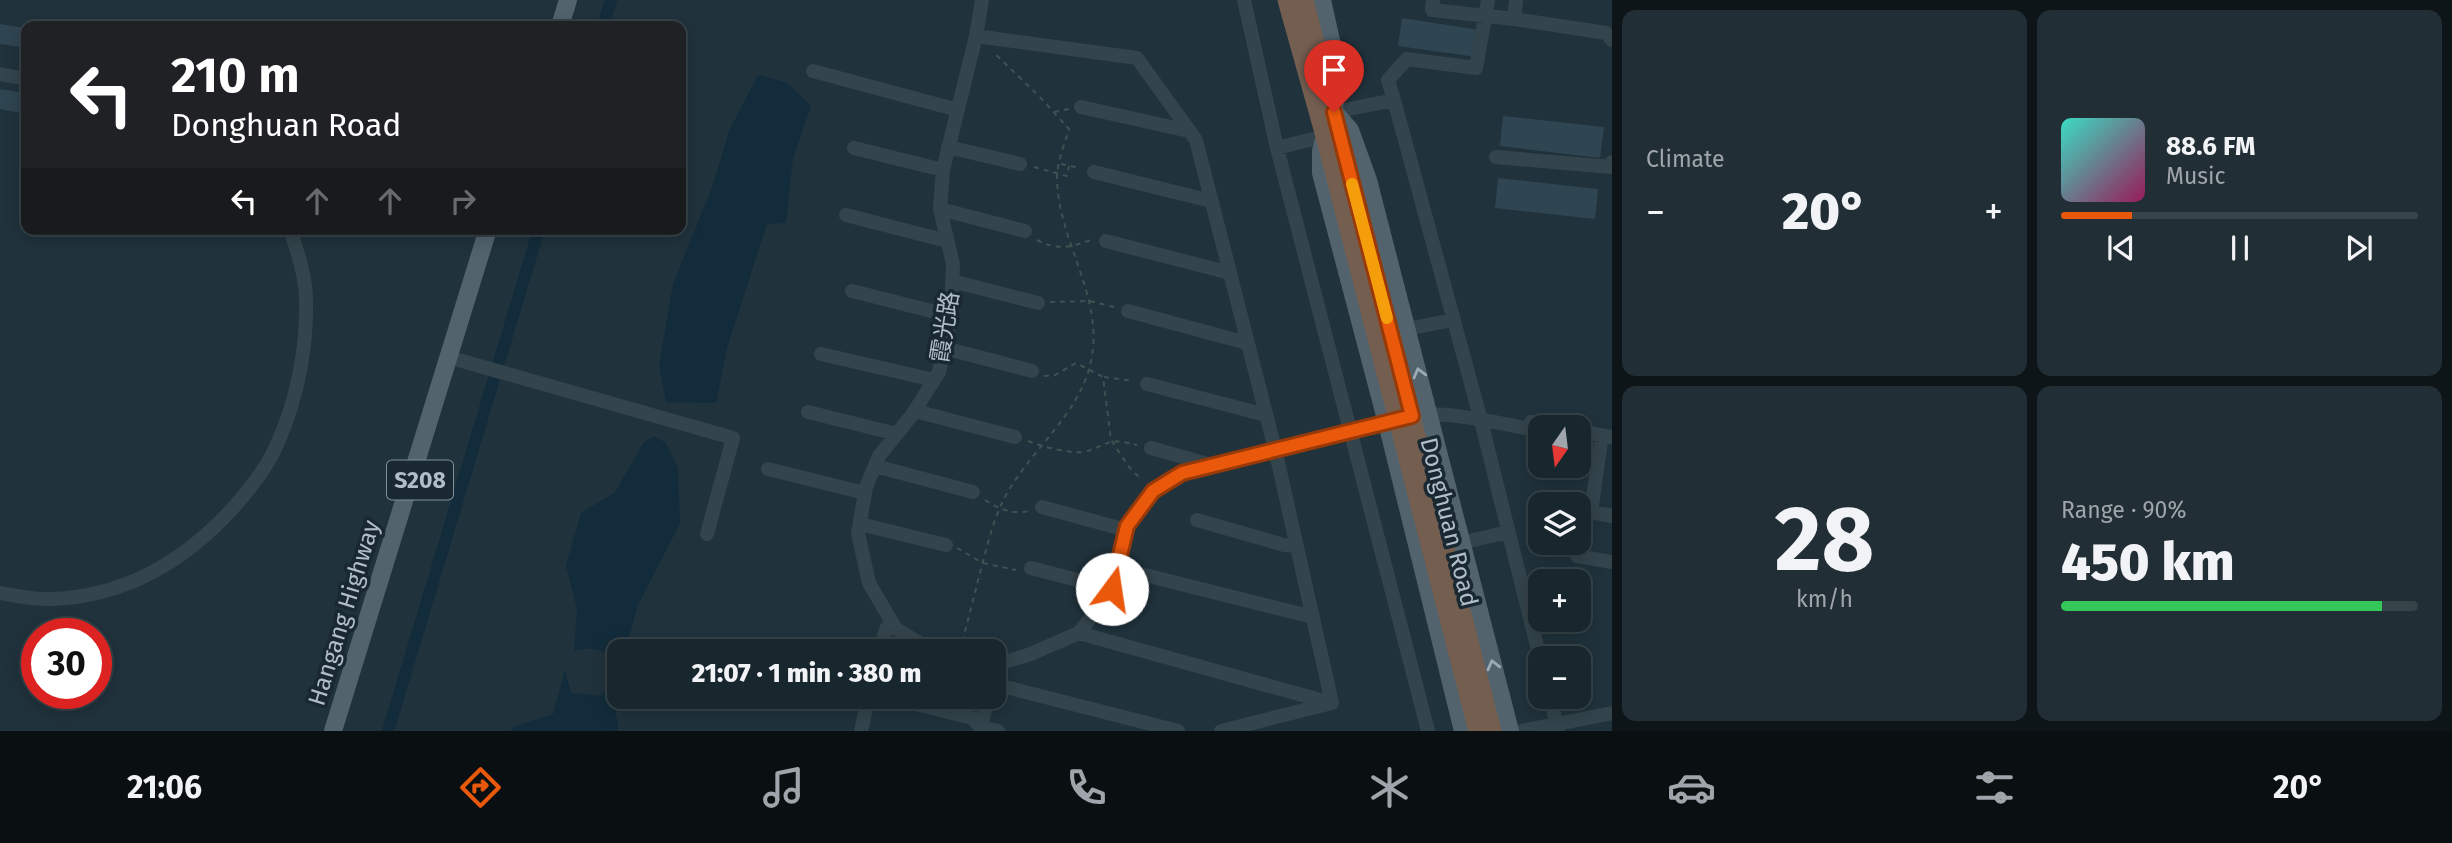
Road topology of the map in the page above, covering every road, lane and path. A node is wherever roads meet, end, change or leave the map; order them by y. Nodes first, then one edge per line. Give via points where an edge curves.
1 (559, 0) edge
2 (568, 0) edge
3 (982, 0) edge
4 (1244, 0) edge
5 (1287, 0) edge
6 (1304, 0) edge
7 (1322, 0) edge
8 (1433, 0) edge
9 (1488, 0) edge
10 (1516, 0) edge
11 (1486, 16) junction
12 (1514, 19) junction
13 (553, 21) edge
14 (562, 21) edge
15 (976, 36) junction
16 (1612, 40) edge
17 (994, 53) dead end
18 (813, 71) dead end
19 (0, 74) edge
20 (21, 78) edge
21 (1394, 100) junction
22 (1081, 107) dead end
23 (958, 110) junction
24 (1334, 112) junction
25 (1189, 131) junction
26 (1325, 136) junction
27 (948, 147) junction
28 (854, 148) dead end
29 (1277, 148) junction
30 (1496, 157) dead end
31 (1612, 162) edge
32 (1020, 164) joint
33 (1060, 164) junction
34 (1069, 166) junction
35 (943, 170) junction
36 (1094, 172) joint
37 (1057, 173) junction
38 (1211, 201) junction
39 (940, 209) junction
40 (846, 215) dead end
41 (1025, 231) joint
42 (292, 235) edge
43 (486, 235) edge
44 (495, 235) edge
45 (947, 241) junction
46 (1106, 241) joint
47 (1070, 247) junction
48 (1230, 274) junction
49 (952, 281) junction
50 (852, 290) dead end
51 (1090, 301) junction
52 (1038, 303) joint
53 (1128, 311) joint
54 (951, 316) junction
55 (1453, 320) junction
56 (1399, 331) junction
57 (1248, 342) junction
58 (944, 348) junction
59 (821, 354) dead end
60 (452, 358) junction
61 (1089, 369) junction
62 (1032, 371) joint
63 (1102, 377) junction
64 (934, 380) junction
65 (1147, 384) joint
66 (915, 411) junction
67 (808, 412) dead end
68 (1266, 415) junction
69 (1409, 415) junction
70 (1479, 417) junction
71 (1528, 423) edge
72 (1528, 428) edge
73 (1349, 432) junction
74 (897, 434) junction
75 (1015, 436) joint
76 (1111, 440) junction
77 (1607, 440) edge
78 (1041, 446) junction
79 (1151, 448) joint
80 (1275, 449) junction
81 (1213, 465) junction
82 (875, 466) junction
83 (768, 469) dead end
84 (1153, 491) junction
85 (973, 492) joint
86 (865, 493) junction
87 (1042, 507) joint
88 (999, 510) junction
89 (1612, 516) edge
90 (1197, 520) dead end
91 (860, 524) junction
92 (1126, 530) junction
93 (1508, 532) junction
94 (707, 534) dead end
95 (946, 545) joint
96 (1454, 545) junction
97 (1297, 546) junction
98 (1577, 556) dead end
99 (1612, 562) edge
100 (983, 563) junction
101 (1031, 568) joint
102 (1117, 568) junction
103 (1112, 589) junction
104 (0, 593) edge
105 (1313, 617) junction
106 (893, 624) junction
107 (1079, 633) junction
108 (883, 639) edge
109 (913, 639) edge
110 (963, 639) edge
111 (1537, 646) edge
112 (1006, 662) edge
113 (1006, 687) edge
114 (1332, 703) junction
115 (866, 709) edge
116 (936, 709) edge
117 (985, 709) edge
118 (1553, 709) edge
119 (1612, 713) edge
120 (1557, 727) edge
121 (980, 729) edge
122 (333, 731) edge
123 (344, 731) edge
124 (860, 731) edge
125 (998, 731) edge
126 (1178, 731) edge
127 (1222, 731) edge
128 (1427, 731) edge
129 (1463, 731) edge
130 (1478, 731) edge
131 (1492, 731) edge
132 (1510, 731) edge
133 (1521, 731) edge

1 - 13 main road
2 - 14 main road
3 - 15 street, 霞光路
4 - 29 street
5 - 26 highway, Donghuan Road
6 - 24 highway, Donghuan Road
7 - 24 main road via 1336,63
8 - 11 street via 1432,10
9 - 11 street
10 - 12 street
11 - 12 street
11 - 21 street via 1476,68 1407,59 1388,80
12 - 16 street via 1606,33
15 - 23 street, 霞光路
15 - 25 street via 1137,58
17 - 33 path via 1069,129
18 - 23 street
19 - 20 street
21 - 24 street
21 - 55 street
22 - 25 street
23 - 27 street, 霞光路
24 - 56 highway, Donghuan Road
25 - 38 street via 1196,140
26 - 29 street
26 - 69 highway, Donghuan Road
27 - 32 street
27 - 35 street, 霞光路
28 - 35 street
29 - 73 street
30 - 31 street via 1611,167
32 - 37 path
33 - 34 path
33 - 37 path
34 - 36 path
34 - 37 path via 1067,176
35 - 39 street, 霞光路
36 - 38 street
37 - 47 path
38 - 48 street
39 - 41 street
39 - 45 street, 霞光路
40 - 45 street
41 - 47 path via 1054,248
42 - 104 street via 306,302 300,365 278,443 252,485 197,544 135,582 51,600
43 - 60 main road, Hangang Highway
44 - 60 main road, Hangang Highway / S208
45 - 49 street, 霞光路
46 - 47 path via 1095,239
46 - 48 street
47 - 51 path
48 - 57 street
49 - 52 street
49 - 54 street, 霞光路
50 - 54 street
51 - 52 path
51 - 53 path
51 - 61 path via 1093,339
53 - 57 street
54 - 58 street, 霞光路
55 - 56 street
55 - 70 street
69 -> 56 highway, Donghuan Road
57 - 68 street
58 - 62 street
58 - 64 street, 霞光路
59 - 64 street
60 - 94 street via 733,438
60 - 122 main road, Hangang Highway
60 - 123 main road, Hangang Highway / S208
61 - 62 path via 1076,363 1055,375
61 - 63 path
61 - 78 path via 1081,391
63 - 65 path
63 - 76 path
64 - 66 street, 霞光路
65 - 68 street
66 - 74 street, 霞光路
66 - 75 street
67 - 74 street
68 - 80 street
69 - 70 street
69 - 73 street
69 - 96 highway, Donghuan Road
69 - 129 main road
69 - 130 highway, Donghuan Road
70 - 71 street
70 - 72 street
70 - 93 street
73 - 80 street
73 - 128 street
74 - 82 street, 霞光路
75 - 78 path
76 - 78 path via 1081,452
76 - 79 path
76 - 84 path
77 - 89 street via 1591,512
78 - 88 path
79 - 81 street
80 - 81 street
80 - 97 street
81 - 84 street via 1182,473
82 - 85 street
82 - 86 street, 霞光路
83 - 86 street
84 - 92 street
85 - 88 path
86 - 91 street, 霞光路
87 - 88 path via 1022,513
87 - 92 street
88 - 100 path
90 - 97 street
91 - 95 street
91 - 106 street, 霞光路 via 869,583
92 - 102 street
93 - 96 street
93 - 111 street
95 - 100 path
96 - 131 highway, Donghuan Road
132 -> 96 main road
97 - 105 street
98 - 99 street
100 - 101 path via 1012,570
100 - 110 path
101 - 103 street
102 - 103 street
102 - 105 street
103 - 107 street
105 - 114 street
106 - 108 street
106 - 109 street, 霞光路
107 - 112 street
107 - 114 street
113 - 126 street
114 - 127 street
115 - 124 street
116 - 121 street via 972,718
117 - 121 street
118 - 120 street
119 - 120 street
120 - 133 street
121 - 125 street

